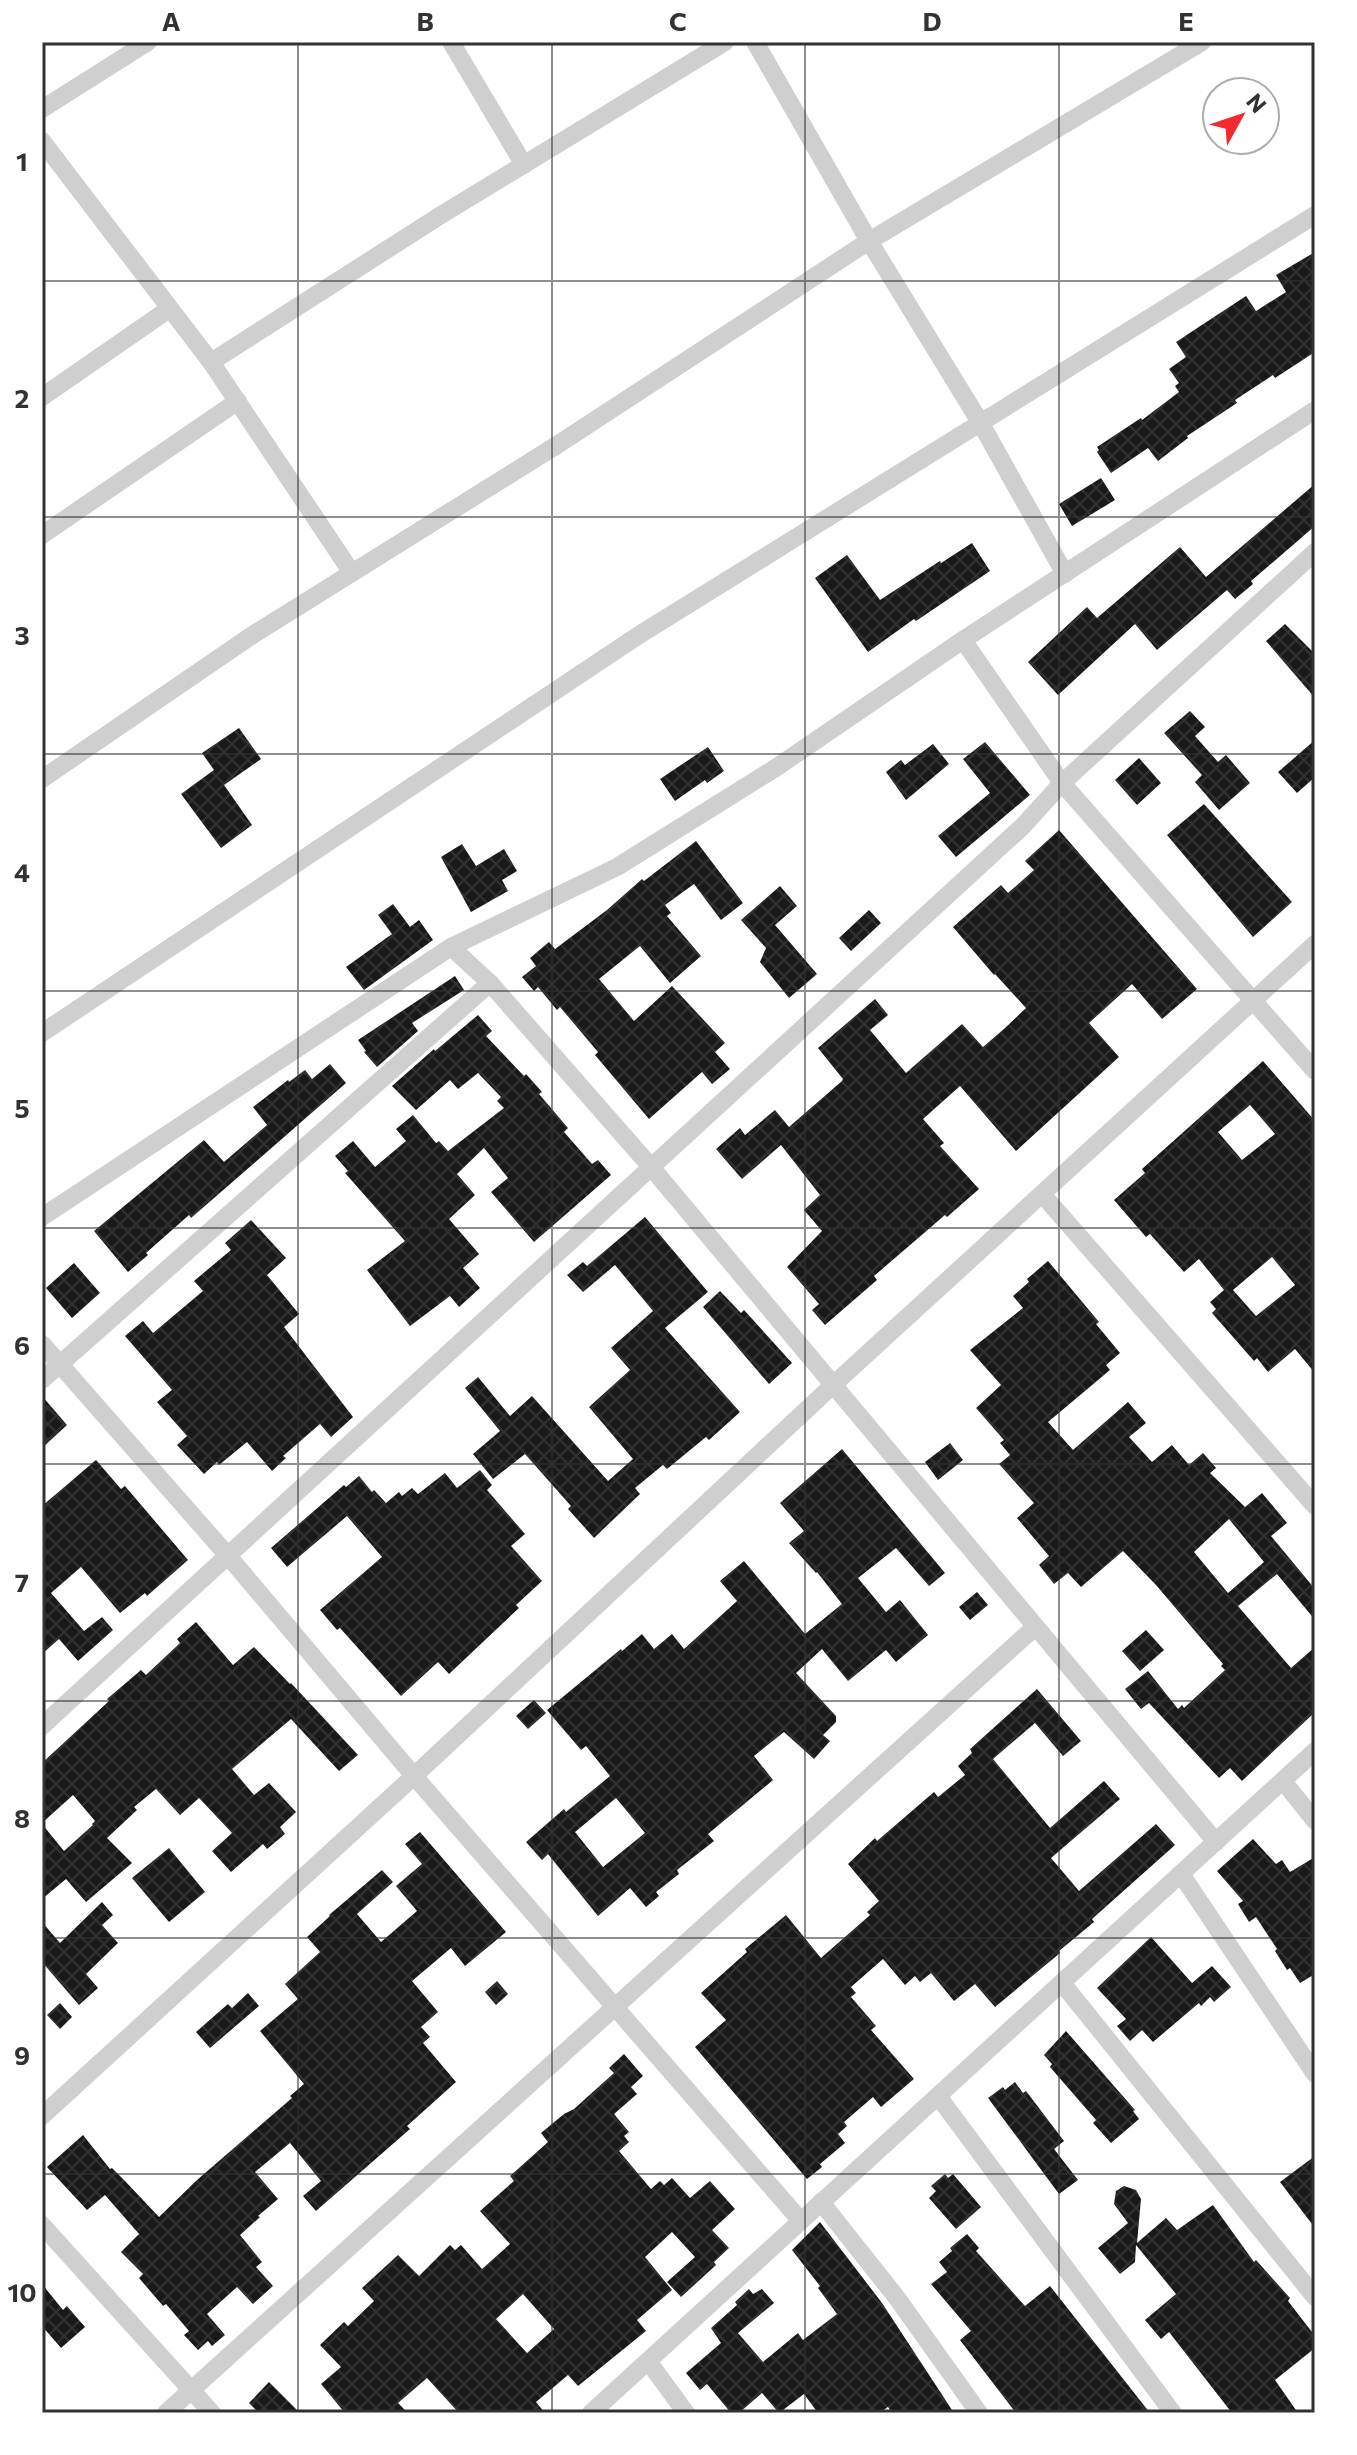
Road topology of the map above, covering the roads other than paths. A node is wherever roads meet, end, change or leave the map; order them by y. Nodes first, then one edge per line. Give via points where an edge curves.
1 (148, 42) edge
2 (451, 42) edge
3 (725, 42) edge
4 (755, 42) edge
5 (1202, 42) edge
6 (42, 109) edge
7 (42, 141) edge
8 (524, 165) junction
9 (1315, 215) edge
10 (869, 241) junction
11 (169, 309) junction
12 (211, 362) junction
13 (42, 397) edge
14 (238, 401) junction
15 (1315, 410) edge
16 (980, 422) junction
17 (42, 535) edge
18 (1315, 552) edge
19 (352, 573) junction
20 (1065, 574) junction
21 (963, 640) junction
22 (42, 779) edge
23 (1062, 783) junction
24 (1315, 944) edge
25 (451, 947) junction
26 (490, 983) junction
27 (1254, 1000) junction
28 (42, 1033) edge
29 (1315, 1071) edge
30 (651, 1167) junction
31 (1042, 1194) junction
32 (42, 1217) edge
33 (42, 1344) edge
34 (60, 1364) junction
35 (42, 1380) edge
36 (833, 1385) junction
37 (1315, 1506) edge
38 (229, 1557) junction
39 (1035, 1627) junction
40 (42, 1726) edge
41 (1315, 1751) edge
42 (414, 1776) junction
43 (1283, 1781) junction
44 (1315, 1821) edge
45 (1216, 1842) junction
46 (1181, 1874) junction
47 (1062, 1983) junction
48 (614, 2008) junction
49 (1315, 2074) edge
50 (938, 2096) junction
51 (42, 2116) edge
52 (821, 2202) junction
53 (801, 2221) junction
54 (42, 2225) edge
55 (1315, 2297) edge
56 (648, 2361) junction
57 (191, 2390) junction
58 (166, 2413) edge
59 (212, 2413) edge
60 (591, 2413) edge
61 (686, 2413) edge
62 (979, 2413) edge
63 (1173, 2413) edge

1 - 6 street
2 - 8 street
3 - 8 street
4 - 10 street
5 - 10 street
7 - 11 street
8 - 12 street
9 - 16 street
10 - 16 street
10 - 19 street
11 - 12 street
11 - 13 street
12 - 14 street
14 - 17 street
14 - 19 street
15 - 20 street
16 - 20 street
16 - 28 street via 639,635
18 - 23 street
19 - 22 street
20 - 21 street
21 - 23 street
21 - 25 street via 777,767 617,867
23 - 27 street
23 - 30 street via 1023,826
24 - 27 street
25 - 26 street
25 - 32 street
26 - 30 street
26 - 34 street
27 - 29 street
27 - 31 street
30 - 36 street
30 - 38 street
31 - 36 street
31 - 37 street
33 - 34 street
34 - 35 street
34 - 38 street
36 - 39 street
36 - 42 street
38 - 40 street
38 - 42 street
39 - 45 street
39 - 48 street
41 - 43 street
42 - 48 street
42 - 51 street
43 - 44 street
43 - 45 street
45 - 46 street
46 - 47 street
46 - 49 street
47 - 50 street
47 - 55 street
48 - 53 street
48 - 57 street
50 - 52 street
50 - 63 street
52 - 53 street
52 - 62 street
53 - 56 street
54 - 57 street
56 - 60 street
56 - 61 street
57 - 58 street
57 - 59 street

